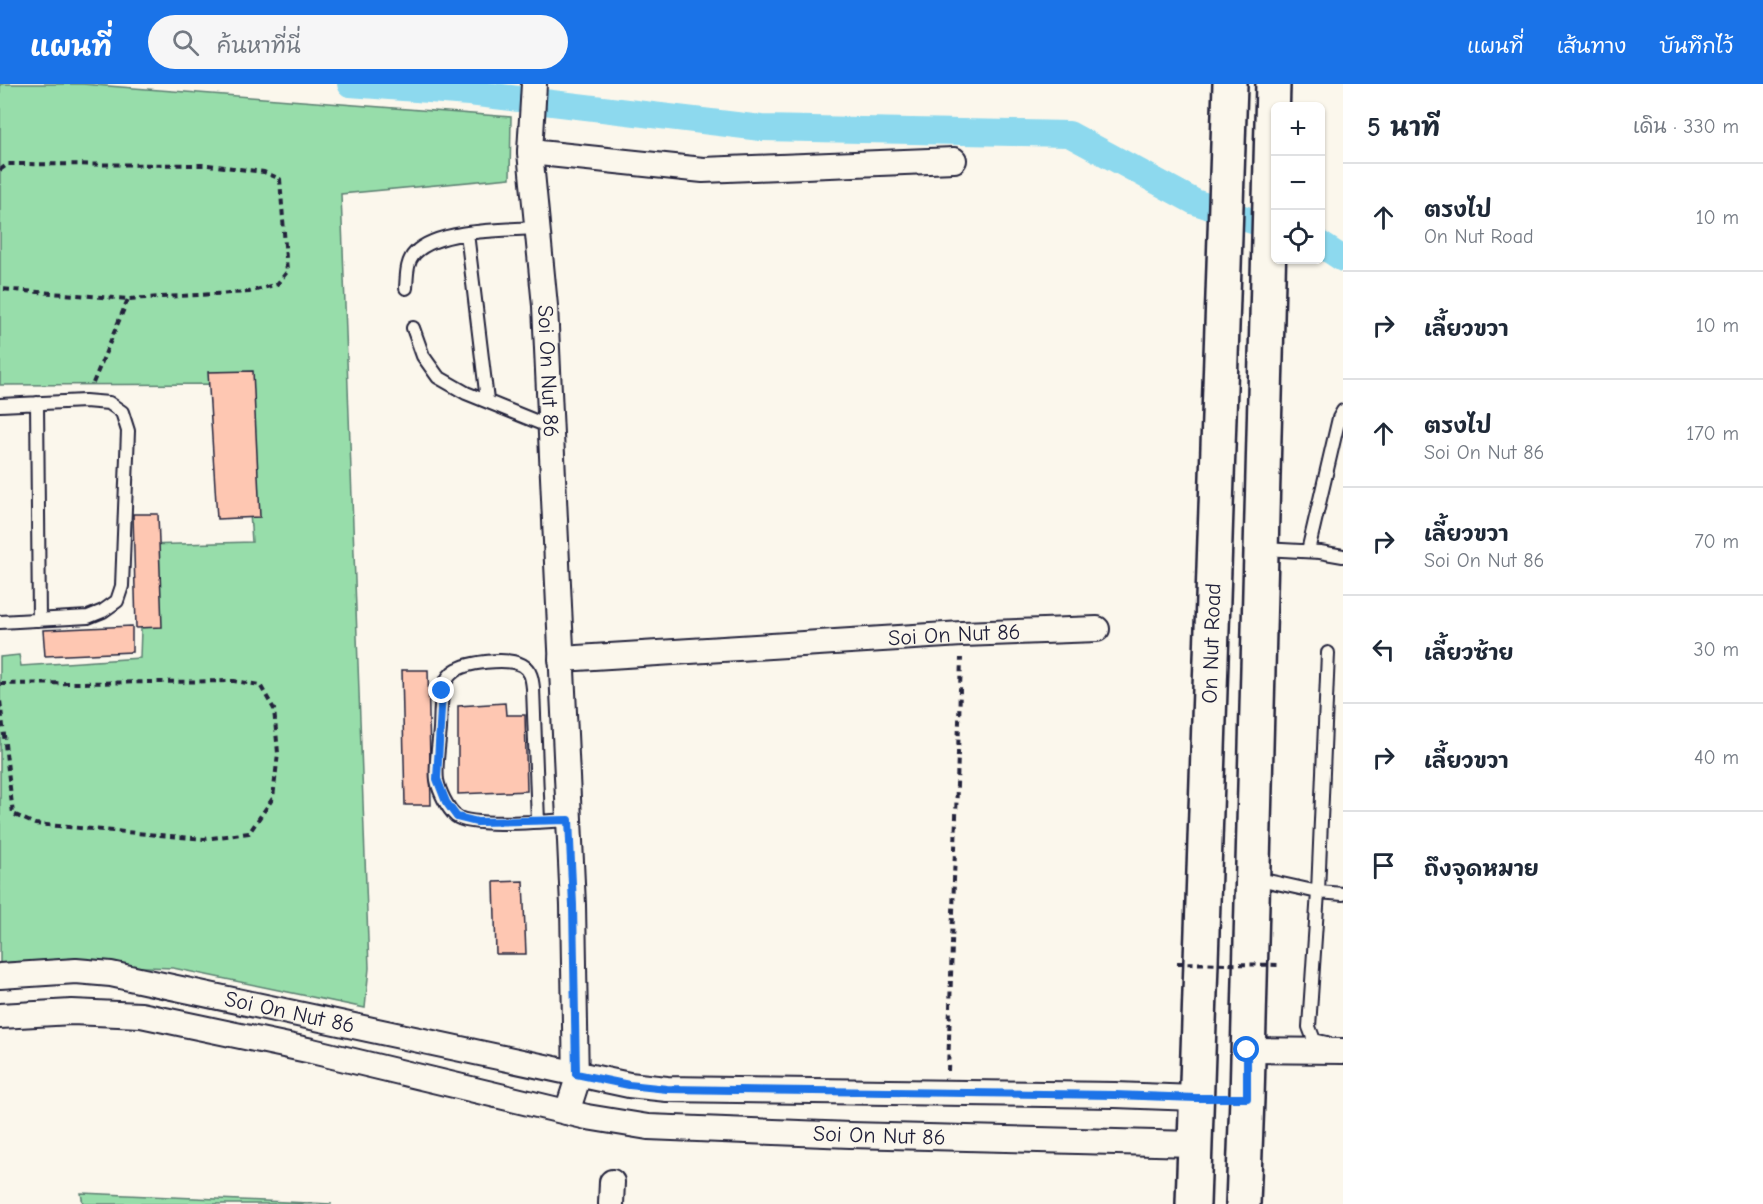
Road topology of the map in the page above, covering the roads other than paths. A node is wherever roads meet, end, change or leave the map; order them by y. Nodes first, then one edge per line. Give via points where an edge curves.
1 (534, 84) edge
2 (1230, 87) edge
3 (1272, 88) edge
4 (530, 152) junction
5 (954, 160) dead end
6 (537, 228) junction
7 (467, 232) junction
8 (406, 288) dead end
9 (413, 328) dead end
10 (487, 400) junction
11 (37, 403) junction
12 (0, 405) edge
13 (1343, 411) edge
14 (550, 427) junction
15 (1261, 549) junction
16 (1308, 551) junction
17 (1343, 556) edge
18 (39, 620) junction
19 (0, 622) edge
20 (1097, 629) dead end
21 (1328, 653) dead end
22 (561, 659) junction
23 (569, 820) junction
24 (538, 822) junction
25 (1253, 878) junction
26 (1318, 892) junction
27 (1343, 894) edge
28 (0, 976) edge
29 (0, 1016) edge
30 (1343, 1043) edge
31 (1247, 1050) junction
32 (1343, 1052) edge
33 (576, 1074) junction
34 (1196, 1098) junction
35 (1247, 1098) junction
36 (567, 1112) junction
37 (1245, 1143) junction
38 (1194, 1144) junction
39 (1193, 1204) edge
40 (1243, 1204) edge

1 - 4 street, Soi On Nut 86
2 - 34 main road, On Nut Road
3 - 15 main road, On Nut Road
4 - 5 street via 703,170
4 - 6 street, Soi On Nut 86
6 - 7 lane
6 - 14 street, Soi On Nut 86
7 - 8 lane via 431,242 415,252 408,264
7 - 10 lane
9 - 10 lane via 423,356 438,377
10 - 14 lane
11 - 12 lane
11 - 18 lane
11 - 18 lane via 109,403 122,412 128,431 122,586 117,601 88,617
13 - 16 lane
14 - 22 street, Soi On Nut 86
15 - 16 lane
15 - 25 main road, On Nut Road
16 - 17 lane
18 - 19 lane
20 - 22 street, Soi On Nut 86 via 962,633
21 - 26 lane
22 - 23 street, Soi On Nut 86
23 - 24 lane
23 - 33 street, Soi On Nut 86
24 - 24 lane via 530,673 522,664 507,661 464,665 450,674 442,691 437,779 446,802 457,817 477,822
25 - 26 lane
25 - 31 main road, On Nut Road
26 - 27 lane
26 - 30 lane via 1309,1027 1314,1040
28 - 33 street, Soi On Nut 86 via 76,971 111,974
29 - 36 street, Soi On Nut 86 via 72,1012 141,1015
31 - 32 street
31 - 35 main road, On Nut Road
33 - 34 street, Soi On Nut 86 via 667,1089
33 - 36 street, Soi On Nut 86
34 - 35 main road
34 - 38 main road, On Nut Road
35 - 37 main road, On Nut Road
36 - 38 street, Soi On Nut 86 via 648,1127
37 - 38 main road
37 - 40 main road, On Nut Road
38 - 39 main road, On Nut Road

